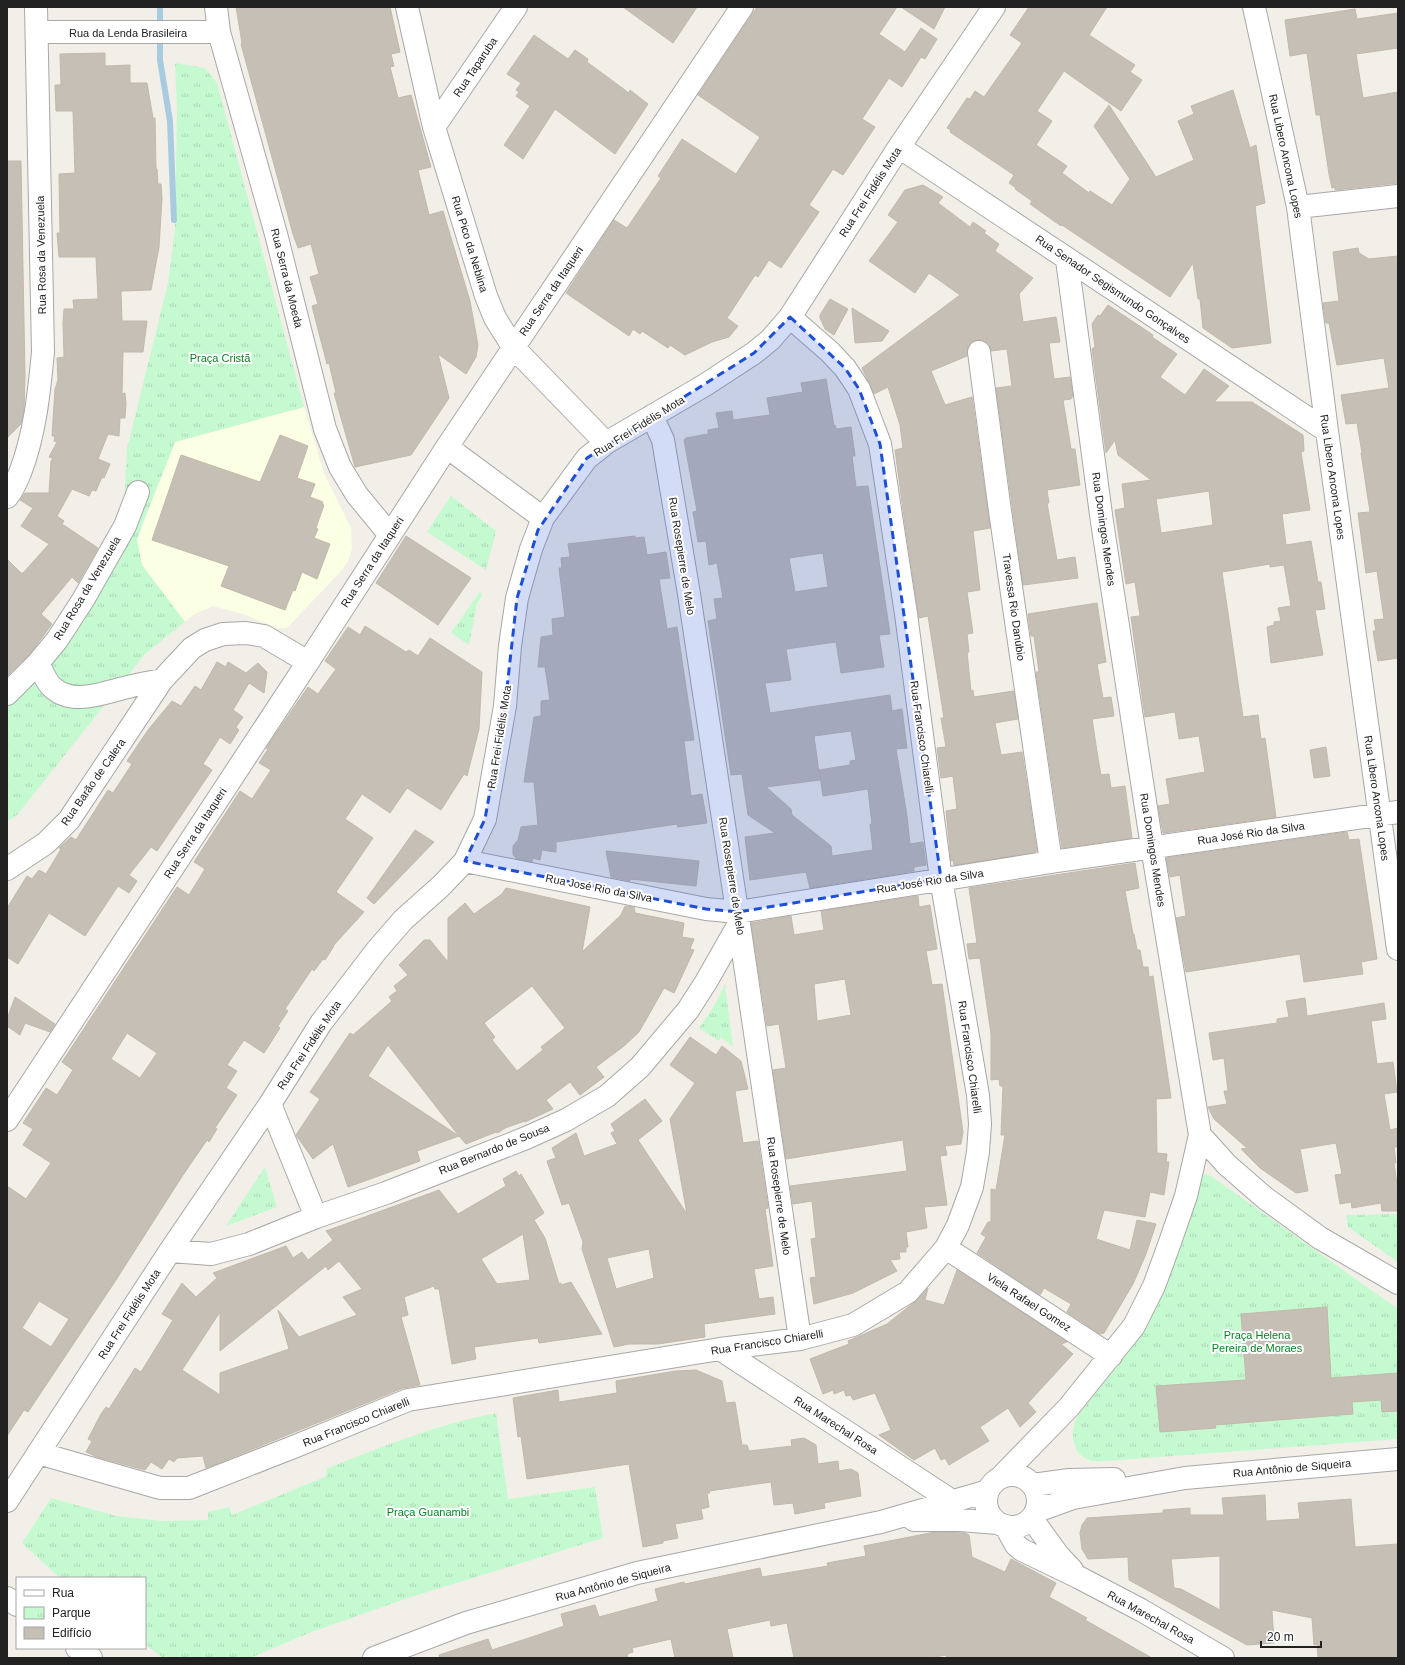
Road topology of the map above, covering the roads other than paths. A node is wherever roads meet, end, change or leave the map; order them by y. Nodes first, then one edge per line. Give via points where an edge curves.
1 (36, 7) edge
2 (216, 7) edge
3 (407, 7) edge
4 (516, 7) edge
5 (742, 7) edge
6 (994, 7) edge
7 (1254, 7) edge
8 (211, 32) junction
9 (45, 33) junction
10 (434, 127) junction
11 (899, 147) junction
12 (1398, 196) edge
13 (1298, 207) junction
14 (1067, 260) junction
15 (790, 317) junction
16 (513, 347) junction
17 (979, 352) dead end
18 (652, 416) junction
19 (1327, 431) junction
20 (606, 443) junction
21 (446, 447) junction
22 (138, 492) dead end
23 (7, 497) edge
24 (543, 518) junction
25 (390, 535) junction
26 (308, 662) junction
27 (38, 663) junction
28 (162, 680) junction
29 (7, 694) edge
30 (1388, 813) edge
31 (1152, 847) junction
32 (465, 861) junction
33 (1051, 862) junction
34 (7, 869) edge
35 (941, 879) junction
36 (739, 918) junction
37 (1398, 949) edge
38 (270, 1104) junction
39 (7, 1120) edge
40 (1200, 1135) junction
41 (316, 1217) junction
42 (946, 1248) junction
43 (170, 1251) junction
44 (1398, 1283) edge
45 (800, 1339) junction
46 (720, 1349) junction
47 (1111, 1356) junction
48 (1069, 1407) junction
49 (38, 1453) junction
50 (1398, 1459) edge
51 (1185, 1478) junction
52 (1030, 1482) junction
53 (994, 1484) junction
54 (7, 1501) edge
55 (952, 1501) junction
56 (1034, 1515) junction
57 (881, 1522) junction
58 (1002, 1525) junction
59 (1078, 1576) junction
60 (7, 1598) edge
61 (16, 1604) edge
62 (78, 1649) edge
63 (91, 1658) edge
64 (374, 1658) edge
65 (1223, 1658) edge

1 - 9 street, Rua Rosa da Venezuela
2 - 8 street, Rua Serra da Moeda
3 - 10 street, Rua Pico da Neblina
4 - 10 street, Rua Taparuba
5 - 16 street, Rua Serra da Itaqueri
6 - 11 street, Rua Frei Fidélis Mota
7 - 13 street, Rua Libero Ancona Lopes
8 - 9 street, Rua da Lenda Brasileira
8 - 25 street, Rua Serra da Moeda via 276,234 325,429 340,467 357,496
9 - 23 street, Rua Rosa da Venezuela via 43,352 34,428 13,491
10 - 16 street, Rua Pico da Neblina via 486,296 495,318
11 - 14 street, Rua Senador Segismundo Gonçalves
11 - 15 street, Rua Frei Fidélis Mota
12 - 13 street
13 - 19 street, Rua Libero Ancona Lopes
14 - 19 street, Rua Senador Segismundo Gonçalves
14 - 31 street, Rua Domingos Mendes via 1102,522
15 - 18 street, Rua Frei Fidélis Mota via 770,340 754,353
15 - 35 street, Rua Francisco Chiarelli via 845,368 859,390 880,444 906,614
16 - 20 street, Rua Pico da Neblina
16 - 21 street, Rua Serra da Itaqueri
17 - 33 street, Travessa Rio Danúbio
18 - 20 street, Rua Frei Fidélis Mota
18 - 36 street, Rua Rosepierre de Melo via 663,440
19 - 30 street, Rua Libero Ancona Lopes
20 - 24 street, Rua Frei Fidélis Mota via 579,467
21 - 24 street
21 - 25 street, Rua Serra da Itaqueri
22 - 27 street, Rua Rosa da Venezuela via 124,526 83,600 57,640
24 - 32 street, Rua Frei Fidélis Mota via 517,598 505,706 485,819
25 - 26 street, Rua Serra da Itaqueri
26 - 28 street, Rua Barão de Calera via 264,636 246,633 223,634 192,648
26 - 39 street, Rua Serra da Itaqueri
27 - 28 street via 51,686 67,696 78,698 97,696 128,686
27 - 29 street, Rua Rosa da Venezuela
28 - 34 street, Rua Barão de Calera via 69,820 46,843
30 - 31 street, Rua José Rio da Silva
30 - 37 street, Rua Libero Ancona Lopes
31 - 33 street, Rua José Rio da Silva
31 - 40 street, Rua Domingos Mendes
32 - 36 street, Rua José Rio da Silva via 706,909
32 - 38 street, Rua Frei Fidélis Mota via 403,920 377,950 321,1023
33 - 35 street, Rua José Rio da Silva
35 - 36 street, Rua José Rio da Silva
35 - 42 street, Rua Francisco Chiarelli via 978,1095 980,1124 972,1188
36 - 41 street, Rua Bernardo de Sousa via 706,982 688,1010 640,1067 607,1096 566,1120 526,1138 386,1193
36 - 45 street, Rua Rosepierre de Melo
38 - 41 street
38 - 43 street, Rua Frei Fidélis Mota
40 - 44 street via 1227,1165 1265,1198 1320,1238
40 - 47 street, Rua Domingos Mendes via 1186,1196 1154,1286 1134,1326
41 - 43 street, Rua Bernardo de Sousa via 249,1244 211,1254
42 - 45 street, Rua Francisco Chiarelli via 908,1292 853,1325
42 - 47 street, Viela Rafael Gomez
43 - 49 street, Rua Frei Fidélis Mota
45 - 46 street, Rua Francisco Chiarelli
46 - 49 street, Rua Francisco Chiarelli via 408,1400 189,1488 160,1488
46 - 55 street, Rua Marechal Rosa
47 - 48 street, Rua Domingos Mendes
48 - 52 street, Rua Domingos Mendes
48 - 53 street, Rua Domingos Mendes
49 - 54 street, Rua Frei Fidélis Mota
50 - 51 street, Rua Antônio de Siqueira
51 - 52 street, Rua Antônio de Siqueira
51 - 56 street, Rua Antônio de Siqueira via 1073,1498
52 - 53 street via 1009,1475
52 - 56 street via 1038,1494
53 - 55 street, Rua Antônio de Siqueira
53 - 58 street via 986,1500 987,1509 991,1517
55 - 57 street, Rua Antônio de Siqueira
56 - 58 street via 1016,1527
56 - 59 street, Rua Marechal Rosa via 1058,1555
57 - 58 street, Rua Antônio de Siqueira via 960,1520
57 - 64 street, Rua Antônio de Siqueira via 637,1573 466,1623
58 - 59 street, Rua Marechal Rosa via 1022,1550
59 - 65 street, Rua Marechal Rosa
60 - 61 street
62 - 63 street

